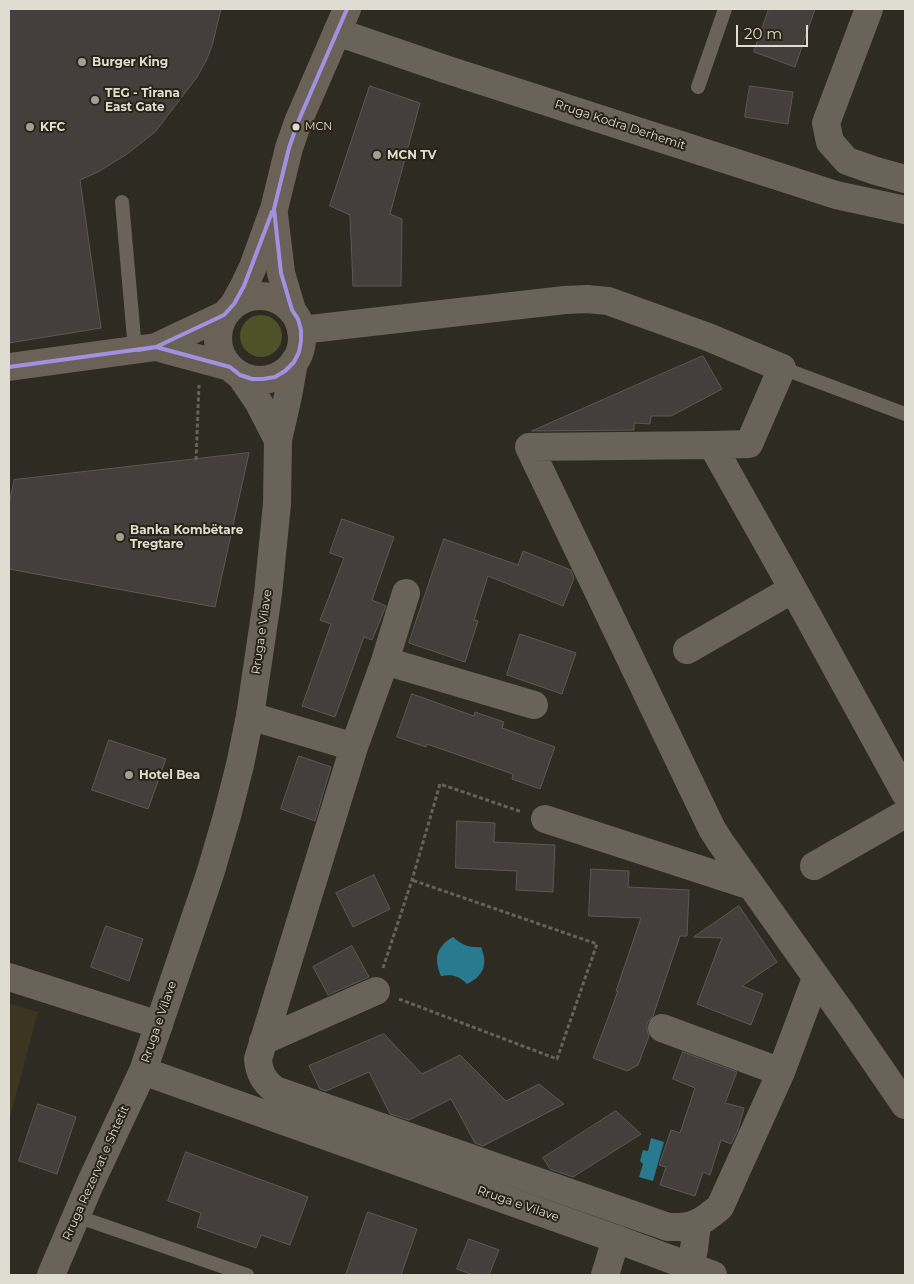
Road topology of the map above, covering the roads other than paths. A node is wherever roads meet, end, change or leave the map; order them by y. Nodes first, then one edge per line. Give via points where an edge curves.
1 (725, 9) edge
2 (869, 9) edge
3 (342, 20) edge
4 (698, 87) dead end
5 (847, 161) junction
6 (905, 179) edge
7 (836, 195) junction
8 (122, 202) dead end
9 (274, 208) junction
10 (905, 210) edge
11 (229, 309) junction
12 (296, 320) junction
13 (146, 349) junction
14 (294, 362) junction
15 (9, 367) edge
16 (782, 368) junction
17 (235, 371) junction
18 (905, 414) edge
19 (278, 440) junction
20 (712, 445) junction
21 (793, 589) junction
22 (406, 593) dead end
23 (687, 650) dead end
24 (385, 661) junction
25 (534, 705) dead end
26 (250, 716) junction
27 (354, 747) junction
28 (905, 793) edge
29 (905, 814) edge
30 (545, 819) road end
31 (814, 866) dead end
32 (751, 886) junction
33 (9, 978) edge
34 (816, 978) junction
35 (376, 991) road end
36 (159, 1025) junction
37 (662, 1028) dead end
38 (263, 1042) junction
39 (143, 1071) junction
40 (781, 1072) junction
41 (905, 1105) edge
42 (76, 1216) junction
43 (697, 1224) junction
44 (616, 1239) junction
45 (702, 1271) edge
46 (51, 1275) edge
47 (247, 1275) edge
48 (605, 1275) edge

1 - 4 lane
2 - 5 street via 826,123 830,142
3 - 7 street, Rruga Kodra Derhemit via 445,70
3 - 9 main road via 298,122
5 - 6 street
5 - 7 street
7 - 10 street, Rruga Kodra Derhemit
8 - 13 lane
9 - 11 main road via 244,286
9 - 12 main road via 281,274
11 - 12 main road via 243,299 264,296 284,304
11 - 13 main road
11 - 17 main road via 220,323 218,342 220,351
12 - 14 main road via 301,341
12 - 16 street via 565,300 608,301
13 - 15 main road
13 - 17 main road
14 - 17 main road via 286,371 264,380 252,379
14 - 19 street, Rruga e Vilave
16 - 18 lane
16 - 20 street via 749,444
17 - 19 street, Rruga e Vilave via 259,403
19 - 26 street, Rruga e Vilave via 277,504 268,594
20 - 21 street
20 - 32 street via 529,446 712,829
21 - 23 street
21 - 28 street
22 - 24 street
24 - 25 street
24 - 27 street
26 - 27 street
26 - 36 street, Rruga e Vilave via 210,874
27 - 38 street
29 - 31 street
30 - 32 street
32 - 34 street
33 - 36 street
34 - 40 street
34 - 41 street
35 - 38 street
36 - 39 street, Rruga e Vilave
37 - 40 street
38 - 43 street via 258,1069 268,1085 276,1090 668,1227
39 - 42 street, Rruga Rezervat e Shtetit
39 - 44 street, Rruga e Vilave
40 - 43 street via 720,1207
42 - 46 street, Rruga Rezervat e Shtetit
42 - 47 lane
43 - 45 street via 694,1250
44 - 45 street, Rruga e Vilave
44 - 48 street

